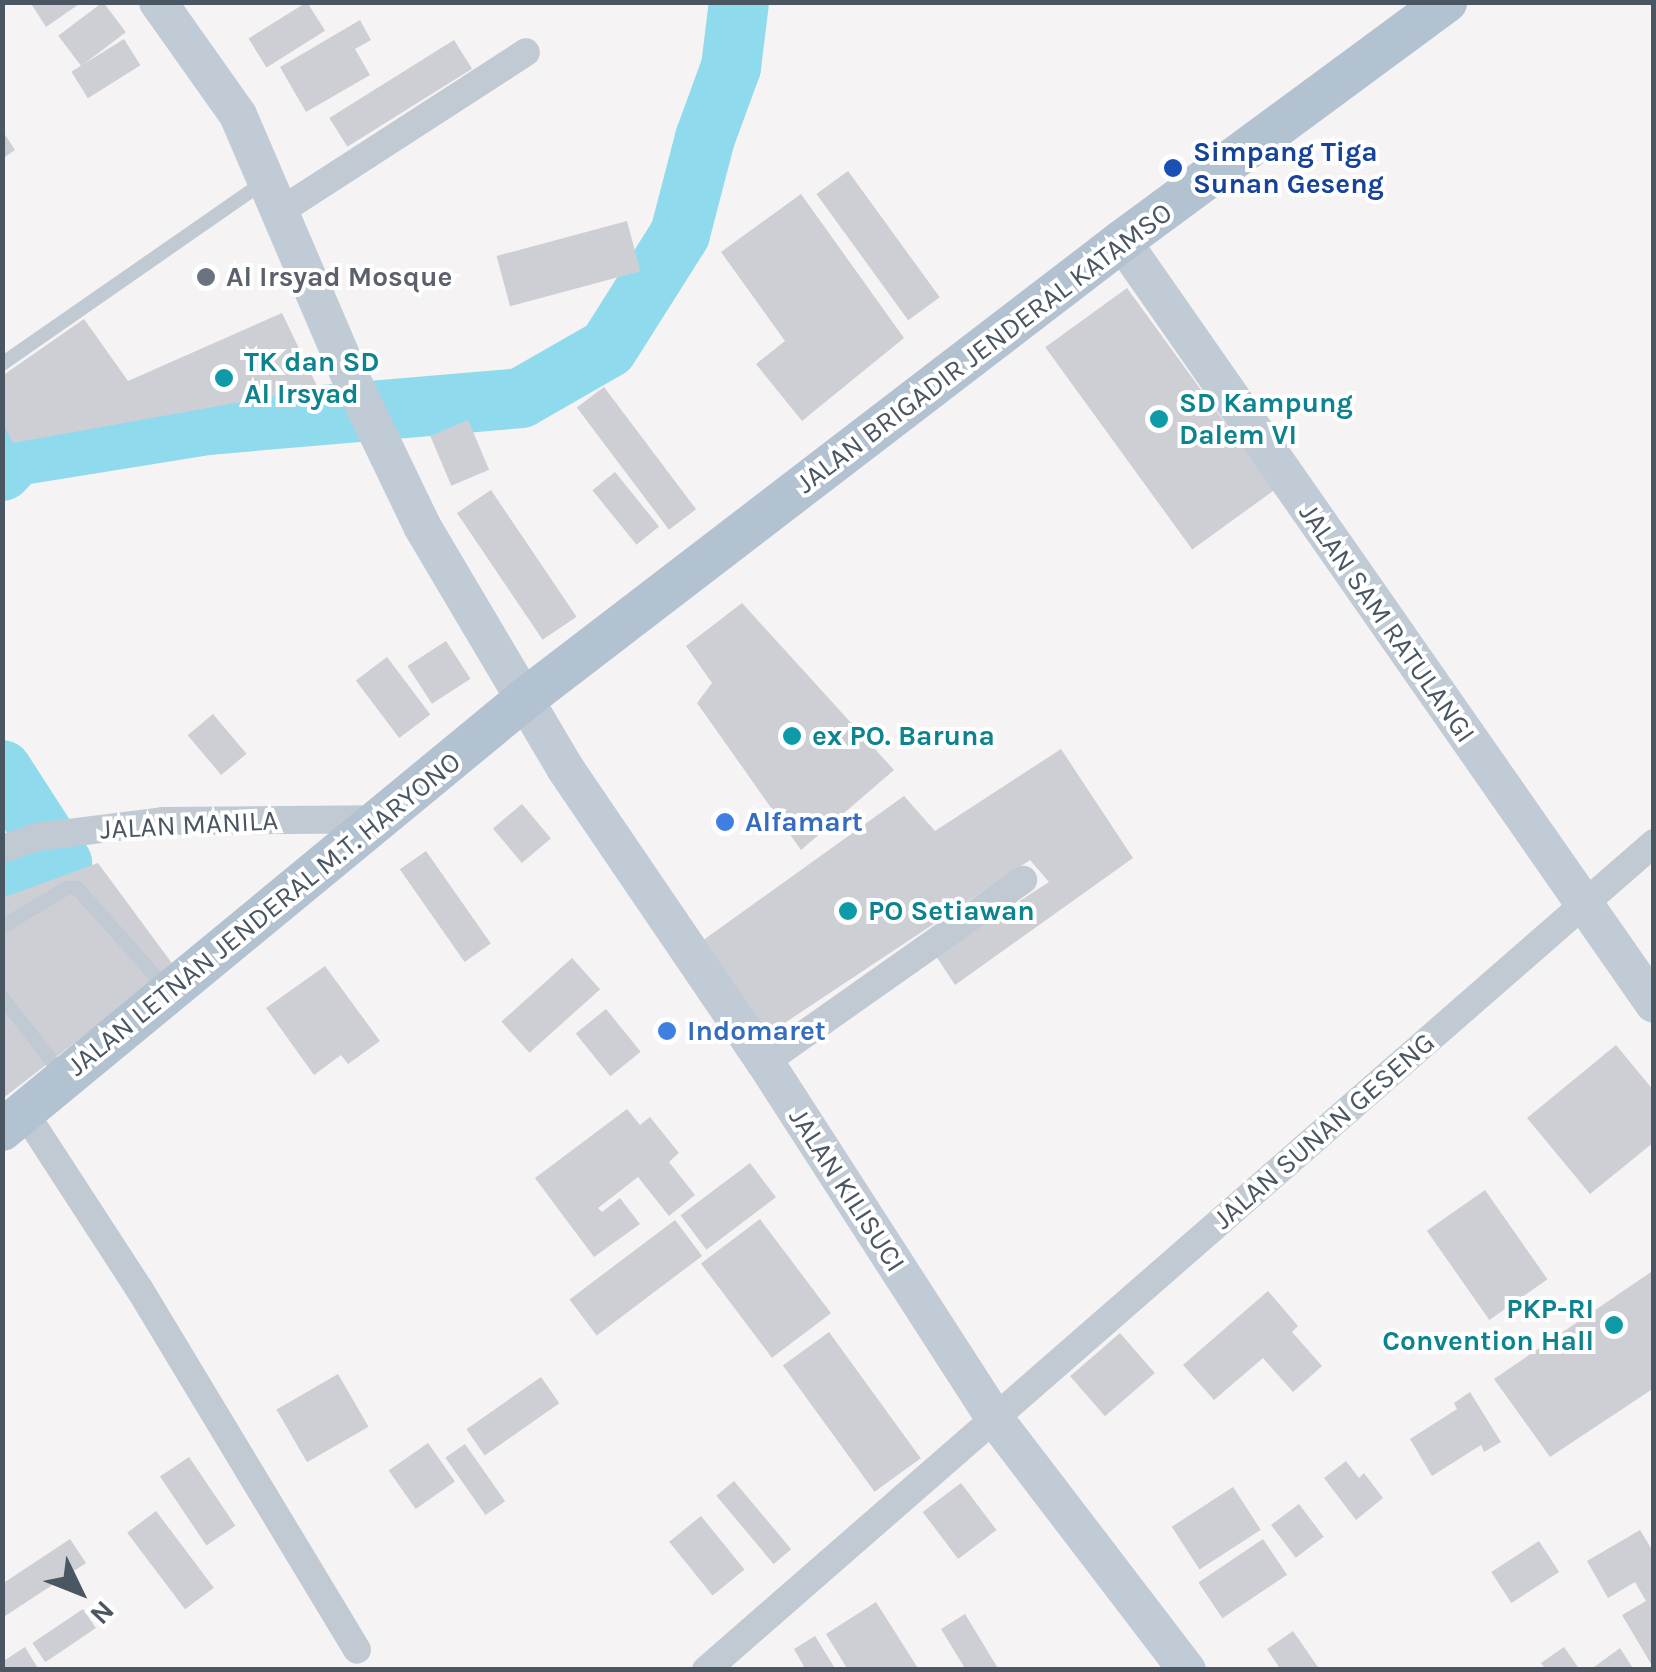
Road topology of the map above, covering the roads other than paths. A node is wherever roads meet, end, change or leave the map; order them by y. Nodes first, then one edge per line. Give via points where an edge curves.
1 (158, 2) edge
2 (1446, 2) edge
3 (526, 52) dead end
4 (272, 196) junction
5 (1122, 241) junction
6 (2, 364) edge
7 (526, 698) junction
8 (378, 819) junction
9 (1654, 843) edge
10 (2, 850) edge
11 (1023, 880) dead end
12 (1584, 905) junction
13 (2, 926) edge
14 (170, 992) junction
15 (2, 997) edge
16 (1654, 1004) edge
17 (765, 1062) junction
18 (63, 1077) junction
19 (13, 1120) edge
20 (995, 1419) junction
21 (358, 1650) dead end
22 (706, 1670) edge
23 (1187, 1670) edge

1 - 4 main road, JALAN KILISUCI via 221,87
2 - 5 main road, JALAN BRIGADIR JENDERAL KATAMSO
3 - 4 street
4 - 6 lane
4 - 7 main road, JALAN KILISUCI via 422,526
5 - 7 main road, JALAN BRIGADIR JENDERAL KATAMSO
5 - 12 main road, JALAN SAM RATULANGI
7 - 8 main road, JALAN LETNAN JENDERAL M.T. HARYONO
7 - 17 main road, JALAN KILISUCI via 564,768
8 - 10 street, JALAN MANILA via 163,820 46,836
8 - 14 main road, JALAN LETNAN JENDERAL M.T. HARYONO
9 - 12 street, JALAN SUNAN GESENG
11 - 17 street
12 - 16 main road, JALAN SAM RATULANGI
12 - 20 street, JALAN SUNAN GESENG
13 - 14 lane via 77,888
14 - 18 main road, JALAN LETNAN JENDERAL M.T. HARYONO
15 - 18 lane
17 - 20 main road, JALAN KILISUCI
18 - 19 main road, JALAN LETNAN JENDERAL M.T. HARYONO
19 - 21 street via 140,1290
20 - 22 street, JALAN SUNAN GESENG
20 - 23 main road, JALAN KILISUCI

